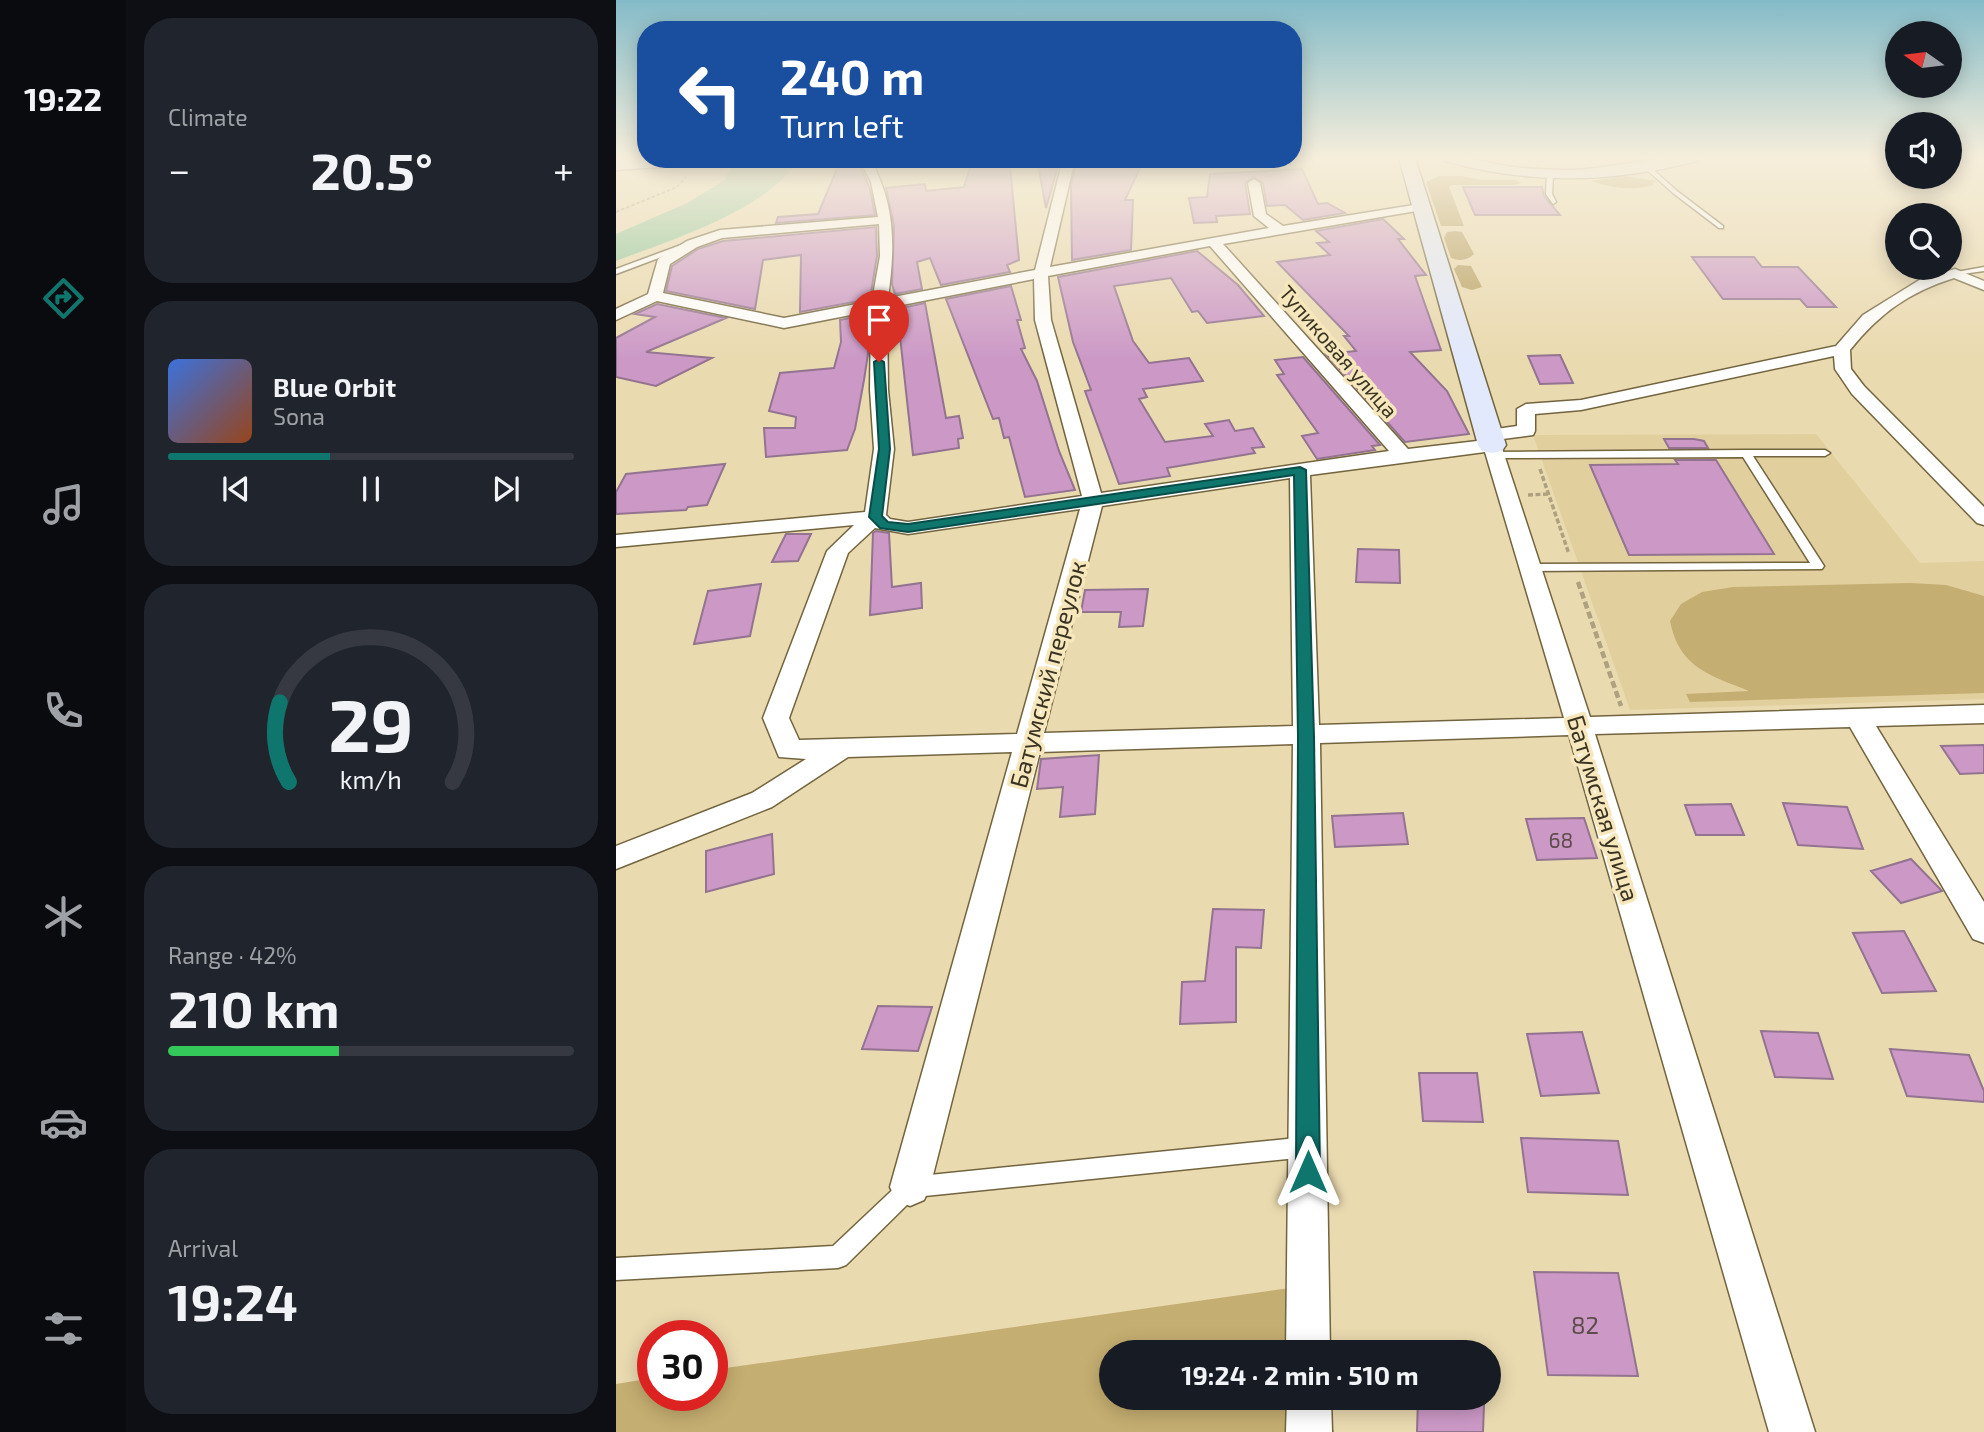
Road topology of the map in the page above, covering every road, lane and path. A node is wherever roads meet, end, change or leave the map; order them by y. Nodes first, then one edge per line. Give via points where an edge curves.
1 (828, 225) edge
2 (885, 225) edge
3 (1053, 225) edge
4 (1273, 225) edge
5 (1310, 225) edge
6 (1428, 225) edge
7 (1718, 225) edge
8 (1721, 227) dead end
9 (1281, 230) junction
10 (1215, 243) junction
11 (692, 244) junction
12 (1984, 269) edge
13 (616, 272) edge
14 (1962, 272) edge
15 (1041, 275) junction
16 (1962, 276) edge
17 (1932, 280) edge
18 (1984, 286) edge
19 (654, 296) junction
20 (879, 306) junction
21 (616, 315) edge
22 (1842, 349) junction
23 (1492, 445) junction
24 (1746, 453) junction
25 (1825, 453) dead end
26 (1403, 455) junction
27 (1300, 470) junction
28 (1093, 500) junction
29 (875, 517) junction
30 (1984, 519) edge
31 (616, 541) edge
32 (1532, 568) junction
33 (1984, 714) edge
34 (1858, 718) junction
35 (1580, 728) junction
36 (1306, 736) junction
37 (1029, 743) junction
38 (842, 748) junction
39 (616, 858) edge
40 (1984, 930) edge
41 (1308, 1147) junction
42 (910, 1187) junction
43 (616, 1269) edge
44 (1308, 1340) edge
45 (1309, 1410) edge
46 (1789, 1422) edge
47 (1309, 1432) edge

1 - 11 street via 720,234
2 - 20 street via 887,256
3 - 15 street
4 - 9 street
5 - 9 street
6 - 23 street, Батумская улица
7 - 8 lane
9 - 10 street
10 - 15 street
10 - 26 street, Тупиковая улица
11 - 13 lane
11 - 19 street via 663,262
12 - 14 lane
15 - 20 street
15 - 28 street via 1043,320
16 - 18 street
17 - 22 street via 1868,318
19 - 20 street via 784,323
19 - 21 street
20 - 29 street via 878,390 884,449
22 - 23 street via 1581,405 1526,409 1526,431
22 - 30 street via 1843,369 1858,390
23 - 24 lane
23 - 26 street
23 - 32 street, Батумская улица
24 - 25 lane
24 - 32 lane via 1818,566
26 - 27 street
27 - 28 street
27 - 36 street
28 - 29 street via 908,528 884,525
28 - 37 street, Батумский переулок
29 - 31 street
29 - 38 street via 838,551 776,718 789,750
32 - 35 street, Батумская улица
33 - 34 street
34 - 35 street
34 - 40 street
35 - 36 street
35 - 46 street, Батумская улица
36 - 37 street
36 - 41 street
37 - 38 street
37 - 42 street, Батумский переулок
38 - 39 street via 762,800
41 - 42 lane
41 - 44 street
42 - 43 lane via 838,1257
45 - 47 street

